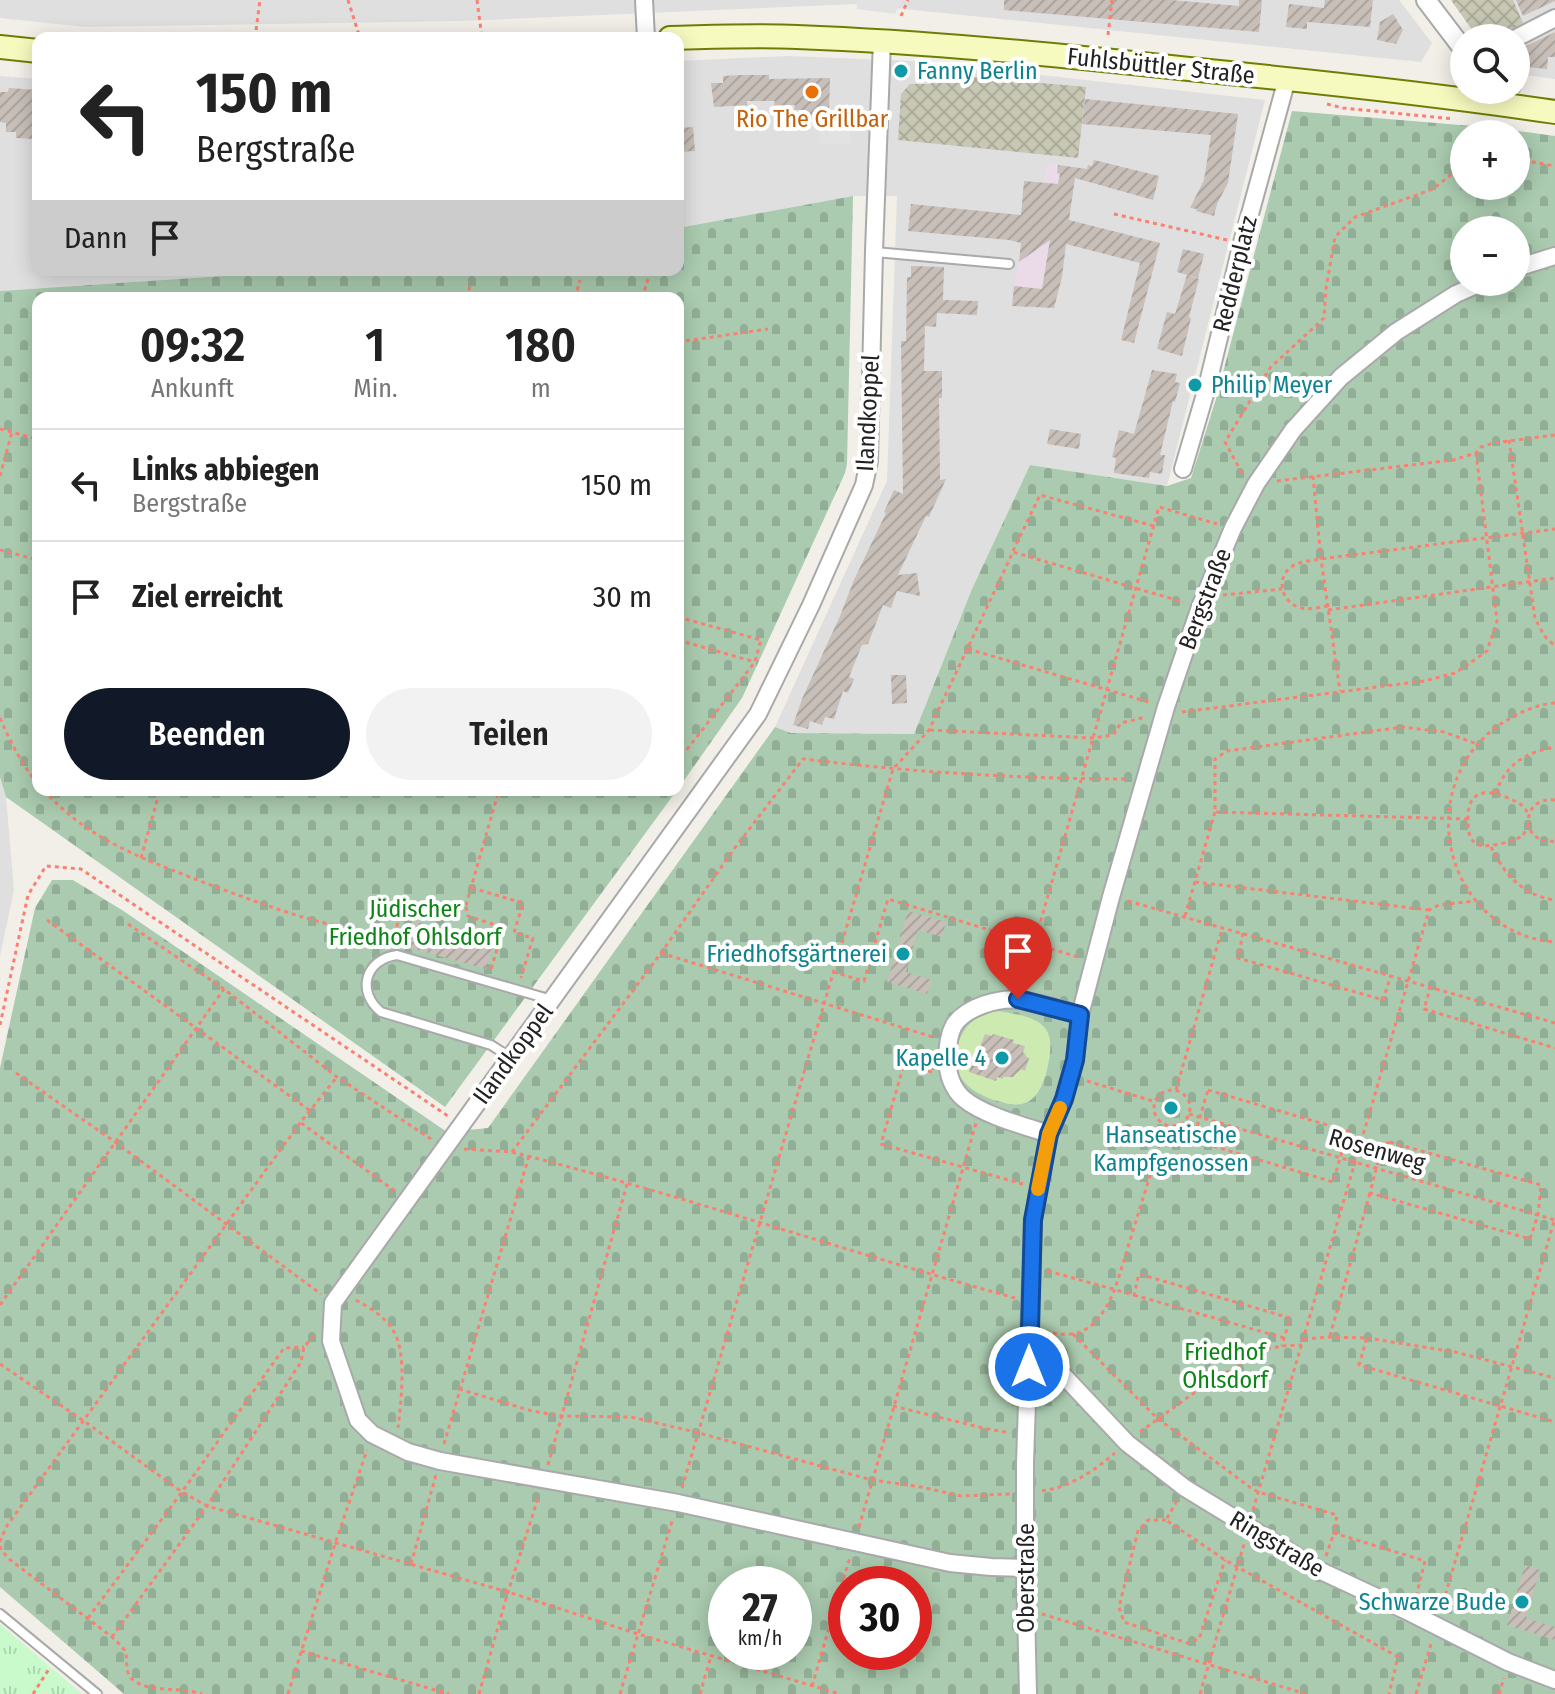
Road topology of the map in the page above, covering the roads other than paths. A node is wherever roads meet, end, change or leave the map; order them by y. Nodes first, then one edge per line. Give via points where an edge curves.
1 (644, 0) edge
2 (1426, 0) edge
3 (1555, 18) edge
4 (1530, 31) edge
5 (646, 32) edge
6 (1450, 32) edge
7 (684, 38) edge
8 (882, 41) junction
9 (0, 47) edge
10 (32, 50) edge
11 (1287, 79) junction
12 (1450, 93) edge
13 (1516, 104) edge
14 (1555, 112) edge
15 (874, 251) junction
16 (1555, 256) edge
17 (1009, 264) dead end
18 (1530, 264) edge
19 (1453, 296) edge
20 (1183, 469) dead end
21 (553, 1000) junction
22 (1080, 1015) junction
23 (512, 1058) junction
24 (1049, 1134) junction
25 (1029, 1367) junction
26 (1025, 1463) joint
27 (1025, 1568) junction
28 (0, 1614) edge
29 (1555, 1680) edge
30 (97, 1694) edge
31 (1028, 1694) edge

1 - 5 street
2 - 6 street
3 - 4 street
7 - 8 main road, Fuhlsbüttler Straße
8 - 11 main road, Fuhlsbüttler Straße
8 - 15 street, Ilandkoppel
9 - 10 main road
11 - 12 main road, Fuhlsbüttler Straße
11 - 20 street, Redderplatz
13 - 14 main road, Fuhlsbüttler Straße
15 - 17 lane
15 - 21 street, Ilandkoppel via 864,485 758,714
16 - 18 street
19 - 22 street, Bergstraße via 1396,332 1341,377 1251,481 1165,710
21 - 23 street, Ilandkoppel
21 - 23 lane via 397,955 373,967 367,990 381,1012 491,1045
22 - 24 street, Bergstraße via 1075,1060
22 - 24 street via 1018,999 999,1001 973,1009 955,1024 948,1041 950,1077 964,1099 994,1116
23 - 27 street, Ilandkoppel via 336,1303 331,1341 358,1420 372,1434 440,1461 678,1503 950,1563
24 - 25 street, Bergstraße via 1033,1220
25 - 26 street, Bergstraße
25 - 29 street, Ringstraße via 1064,1376 1127,1443 1185,1488 1321,1571
26 - 27 street, Oberstraße
27 - 31 street, Oberstraße
28 - 30 lane

